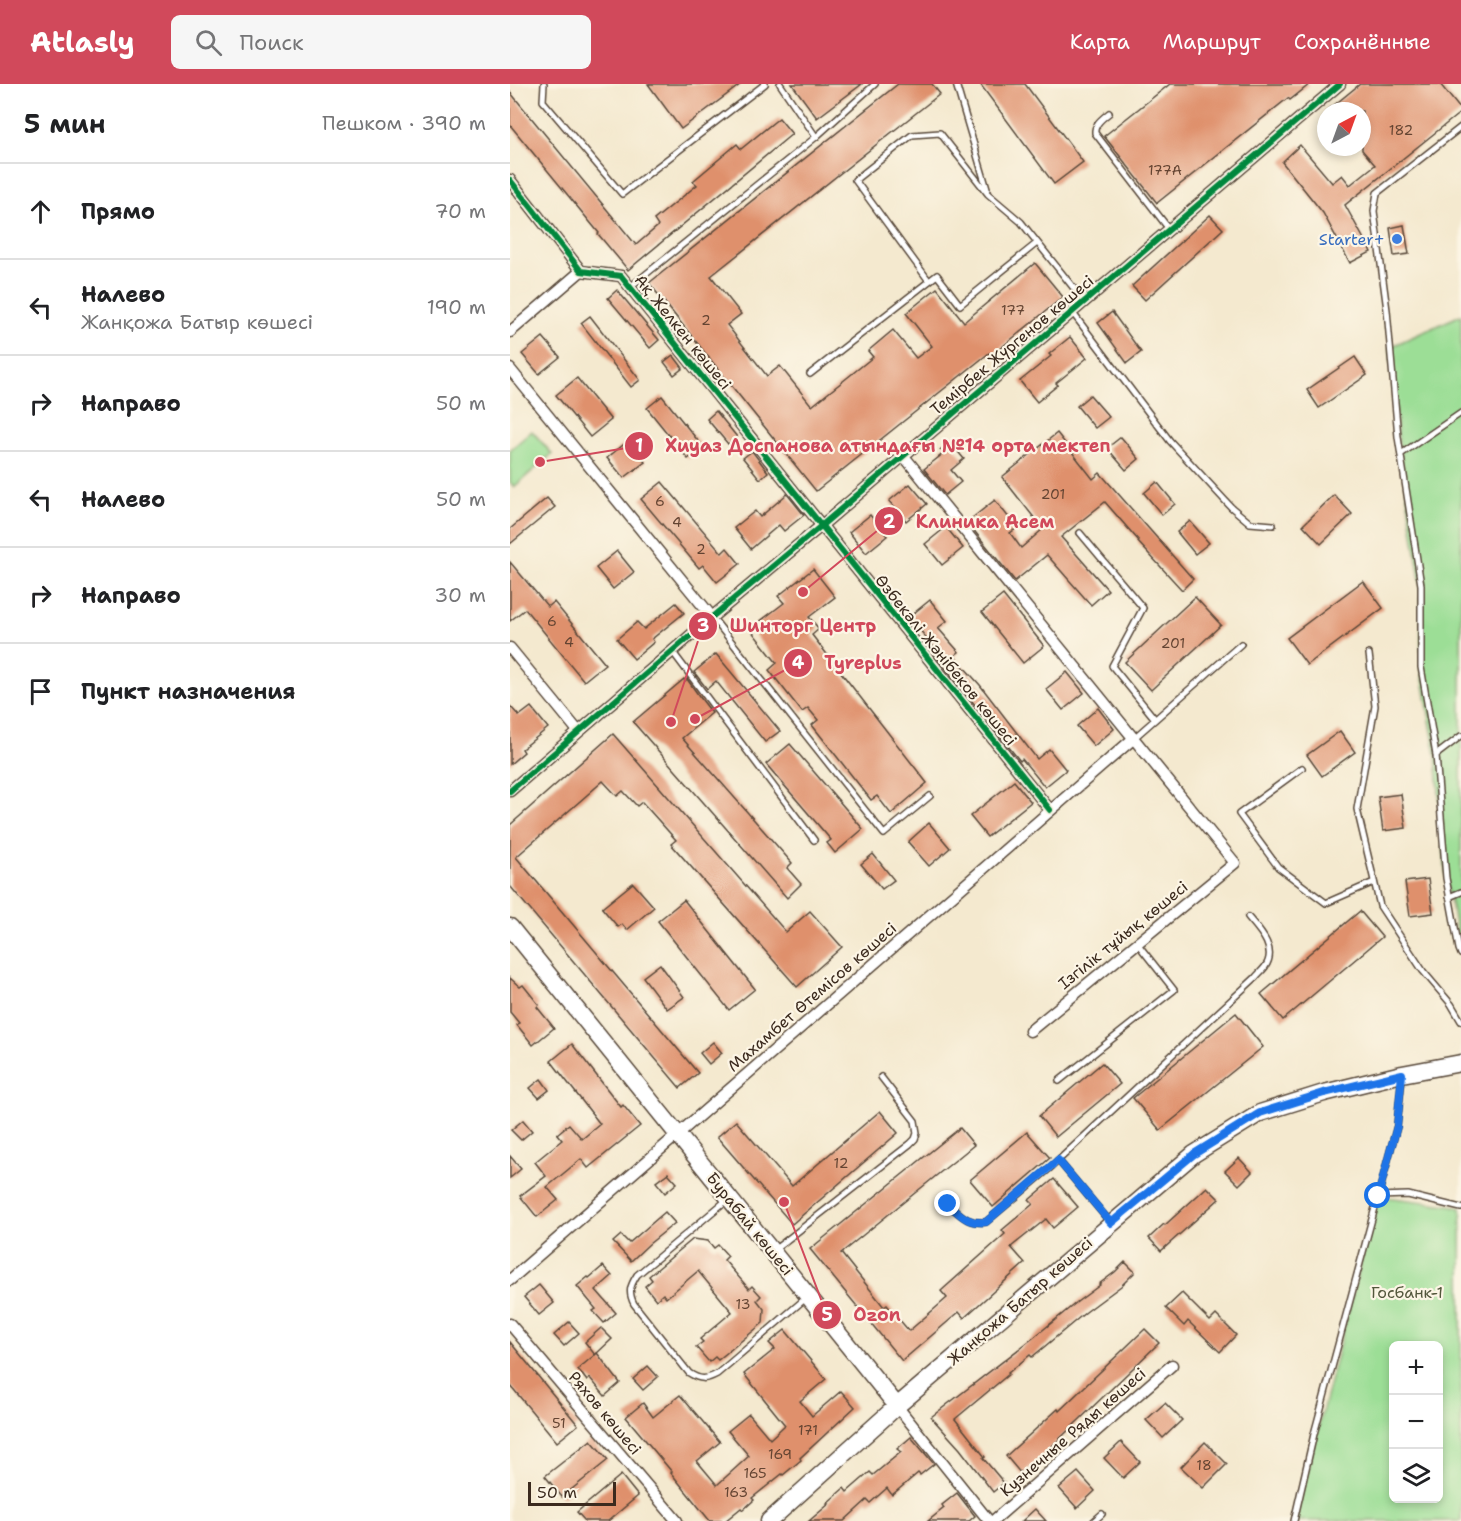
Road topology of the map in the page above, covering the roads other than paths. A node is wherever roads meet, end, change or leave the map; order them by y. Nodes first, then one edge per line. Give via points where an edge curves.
1 (544, 84) edge
2 (765, 84) edge
3 (780, 84) edge
4 (875, 84) edge
5 (956, 84) edge
6 (1340, 84) edge
7 (1109, 112) dead end
8 (1461, 127) edge
9 (816, 137) junction
10 (510, 180) edge
11 (988, 194) junction
12 (1169, 229) junction
13 (1037, 243) junction
14 (581, 271) junction
15 (929, 281) junction
16 (630, 287) junction
17 (1084, 302) junction
18 (1072, 312) junction
19 (510, 332) edge
20 (510, 369) edge
21 (810, 374) dead end
22 (1461, 413) edge
23 (1401, 454) junction
24 (903, 455) junction
25 (1273, 525) dead end
26 (821, 526) junction
27 (1080, 533) dead end
28 (712, 617) junction
29 (1241, 644) dead end
30 (510, 648) edge
31 (672, 651) junction
32 (1369, 654) dead end
33 (1155, 719) junction
34 (578, 731) junction
35 (1461, 736) edge
36 (1134, 738) junction
37 (1436, 755) junction
38 (1302, 768) dead end
39 (510, 791) edge
40 (930, 796) dead end
41 (1050, 810) junction
42 (814, 840) dead end
43 (1374, 882) junction
44 (1461, 892) edge
45 (1449, 897) junction
46 (1248, 916) dead end
47 (510, 927) edge
48 (1137, 943) junction
49 (1461, 954) edge
50 (1461, 1021) edge
51 (1030, 1031) dead end
52 (1461, 1063) edge
53 (1402, 1074) junction
54 (881, 1077) dead end
55 (1059, 1081) dead end
56 (678, 1134) junction
57 (1058, 1160) junction
58 (1378, 1196) junction
59 (729, 1198) junction
60 (948, 1204) dead end
61 (1461, 1208) edge
62 (1111, 1223) junction
63 (772, 1251) junction
64 (510, 1280) edge
65 (808, 1296) junction
66 (510, 1324) edge
67 (1172, 1365) dead end
68 (897, 1406) junction
69 (1102, 1514) dead end
70 (677, 1521) edge
71 (769, 1521) edge
72 (991, 1521) edge
73 (1094, 1521) edge
74 (1294, 1521) edge

1 - 2 lane via 543,100 622,194
3 - 9 lane
4 - 9 lane
5 - 11 lane
6 - 12 street, Темірбек Жүргенов көшесі
7 - 12 lane via 1095,133
8 - 23 lane via 1377,193 1374,211
9 - 16 lane
10 - 14 street
11 - 13 lane via 1021,222
11 - 15 lane via 940,133 912,135 855,180
12 - 17 street, Темірбек Жүргенов көшесі
13 - 15 lane via 960,305 937,275
13 - 17 lane
14 - 16 street, Ақ Желкен көшесі via 621,276
14 - 19 street
15 - 21 lane
16 - 26 street, Ақ Желкен көшесі
17 - 18 street, Темірбек Жүргенов көшесі
18 - 24 street, Темірбек Жүргенов көшесі
18 - 25 lane via 1170,441 1231,507 1250,523
20 - 28 street
22 - 23 lane
23 - 37 lane via 1420,585 1421,667
24 - 26 street, Темірбек Жүргенов көшесі
24 - 36 street
26 - 28 street, Темірбек Жүргенов көшесі
26 - 41 street, Өзбекәлі Жәнібеков көшесі
27 - 33 lane via 1143,608 1112,666
28 - 31 street, Темірбек Жүргенов көшесі
28 - 40 lane via 884,834
29 - 33 lane
30 - 34 street
31 - 34 street, Темірбек Жүргенов көшесі
31 - 42 lane
32 - 43 lane via 1375,706 1357,809
33 - 36 lane
34 - 39 street, Темірбек Жүргенов көшесі
35 - 37 lane
36 - 41 street, Махамбет Өтемісов көшесі
36 - 48 street, Ізгілік тұйық көшесі via 1235,863
37 - 45 lane
38 - 43 lane via 1239,814 1278,867 1326,903
41 - 56 street, Махамбет Өтемісов көшесі
43 - 50 lane via 1380,906
44 - 45 lane
45 - 49 lane
46 - 57 lane via 1265,938 1270,954 1266,966
47 - 56 main road, Бурабай көшесі
48 - 51 street, Ізгілік тұйық көшесі
48 - 55 lane via 1174,990
52 - 53 main road, Жанқожа Батыр көшесі
53 - 58 lane via 1397,1126
53 - 62 main road, Жанқожа Батыр көшесі via 1260,1113 1194,1154
54 - 63 lane via 915,1121 915,1139
56 - 59 main road, Бурабай көшесі
56 - 64 street, Махамбет Өтемісов көшесі
57 - 60 lane via 986,1222 968,1221
57 - 62 lane
58 - 61 lane via 1408,1195
58 - 74 lane
59 - 63 main road, Бурабай көшесі
59 - 65 lane via 631,1283 629,1293 634,1304 689,1374 698,1379 717,1374
62 - 68 main road, Жанқожа Батыр көшесі
63 - 65 main road, Бурабай көшесі
65 - 68 main road, Бурабай көшесі
66 - 70 street, Ряхов көшесі
67 - 72 street, Кузнечные Ряды көшесі
68 - 71 main road, Жанқожа Батыр көшесі
68 - 72 street, Бурабай көшесі
69 - 73 lane

